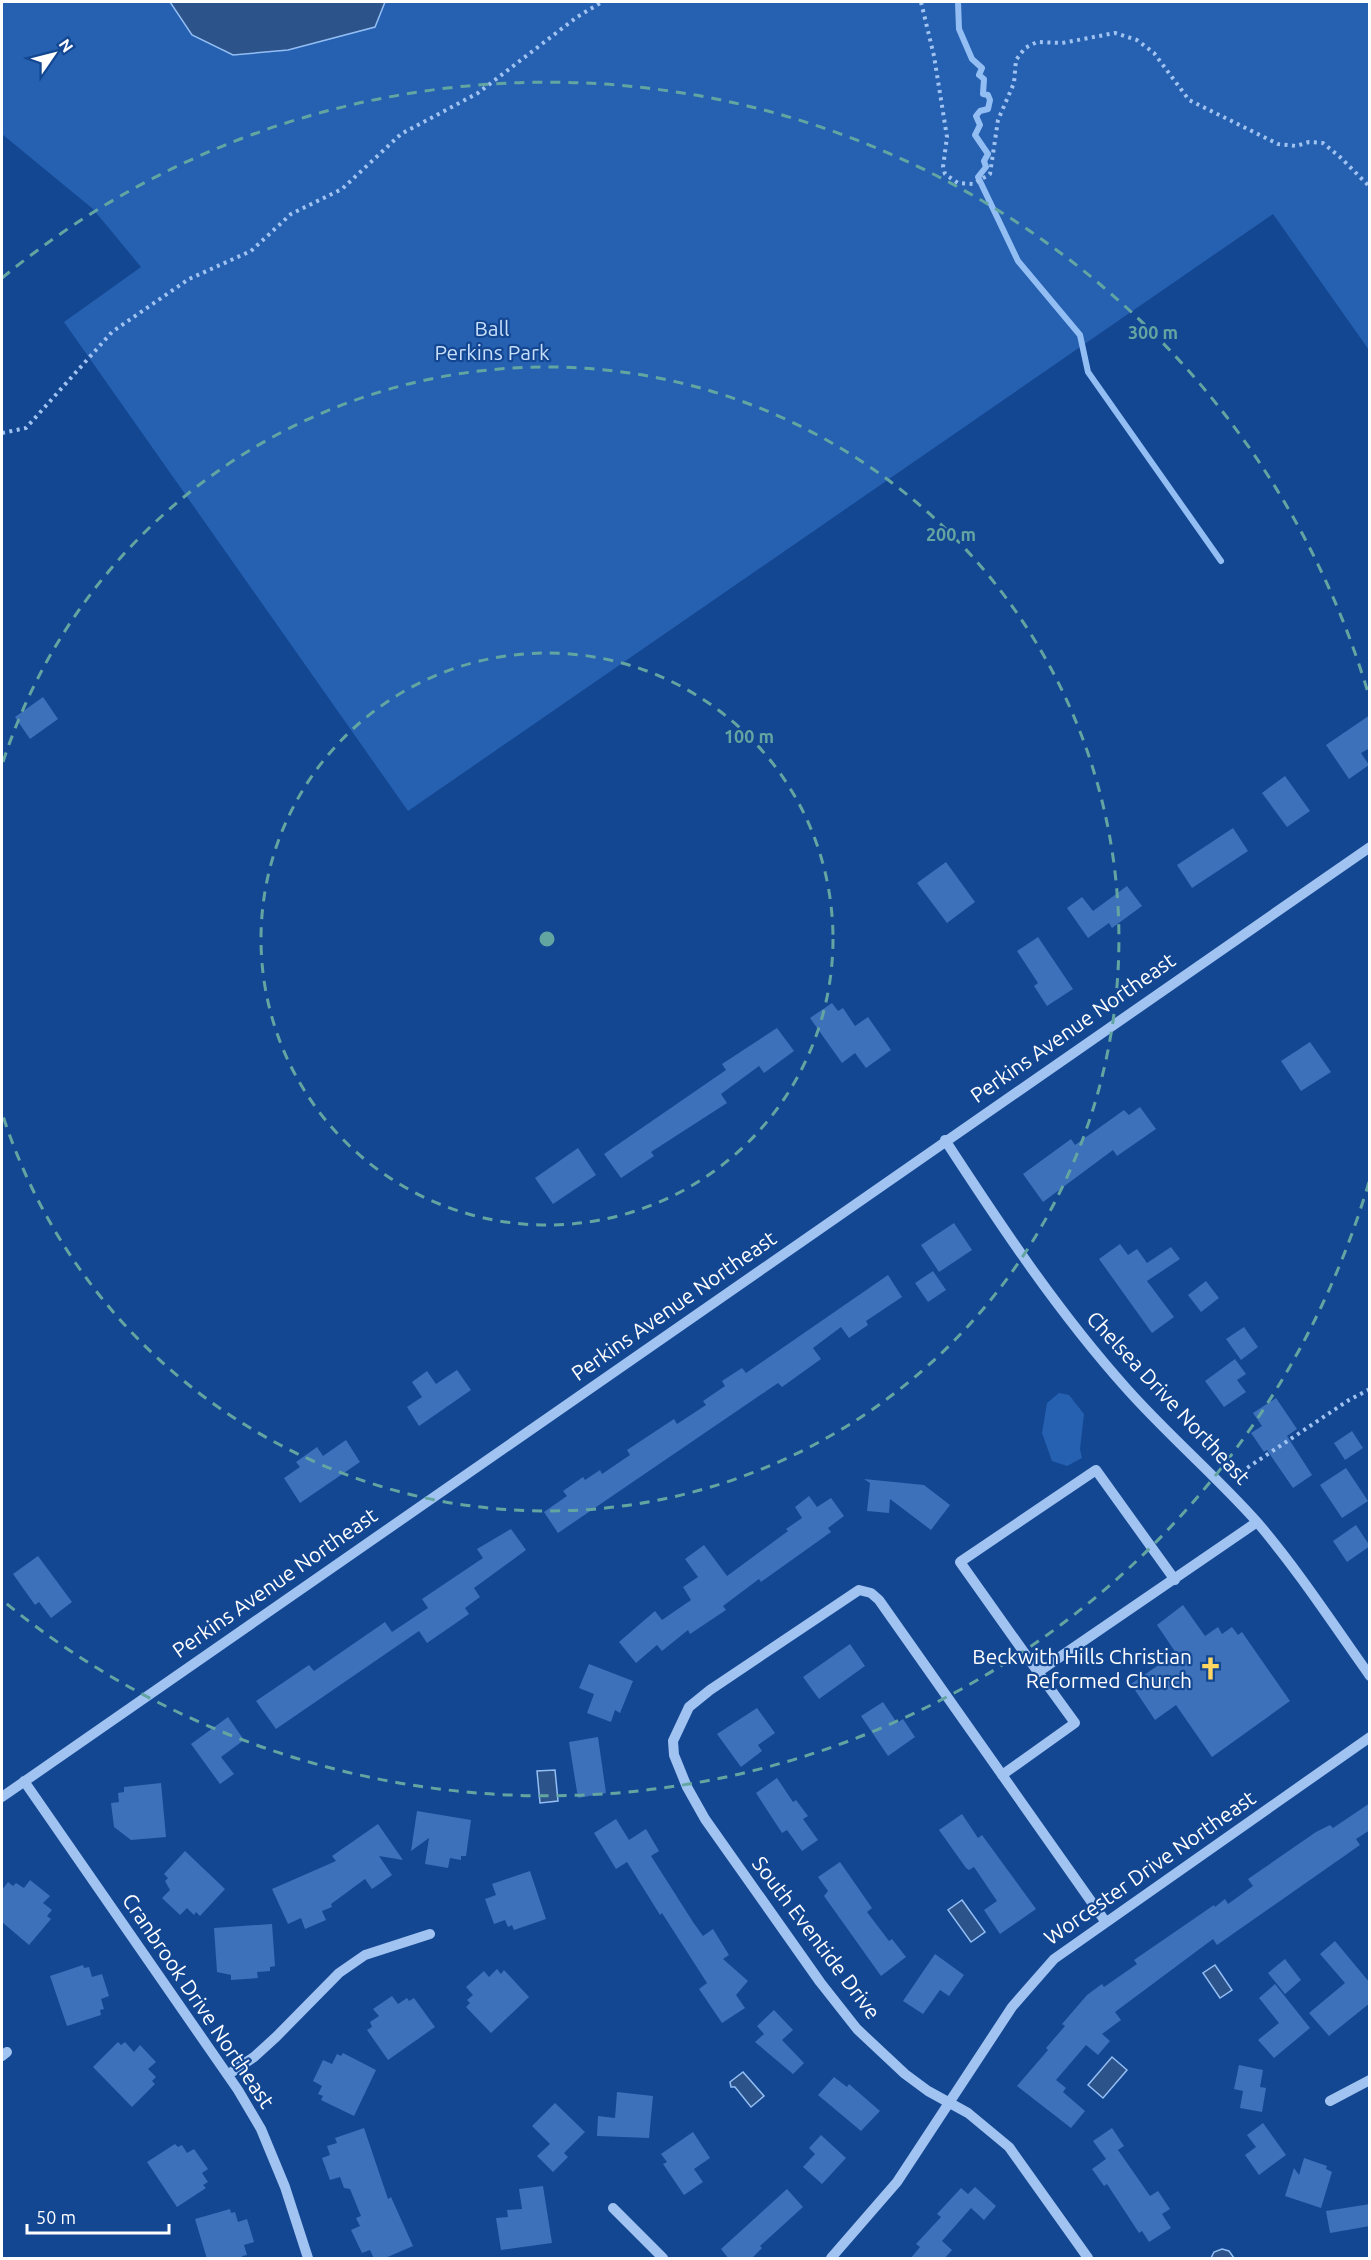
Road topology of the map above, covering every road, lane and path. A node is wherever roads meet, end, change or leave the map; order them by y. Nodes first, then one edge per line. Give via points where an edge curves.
1 (602, 2) edge
2 (921, 2) edge
3 (1370, 187) edge
4 (2, 433) edge
5 (1370, 847) edge
6 (945, 1140) junction
7 (1370, 1389) edge
8 (1241, 1472) dead end
9 (1257, 1522) junction
10 (1175, 1580) junction
11 (1038, 1672) junction
12 (1370, 1676) edge
13 (1370, 1737) edge
14 (1002, 1775) junction
15 (24, 1782) junction
16 (2, 1797) edge
17 (1105, 1921) junction
18 (430, 1934) dead end
19 (229, 2074) junction
20 (1370, 2080) edge
21 (1330, 2102) dead end
22 (949, 2103) junction
23 (613, 2208) dead end
24 (308, 2259) edge
25 (663, 2259) edge
26 (831, 2259) edge
27 (1088, 2259) edge

1 - 4 path via 478,93 401,134 342,189 291,214 250,251 189,279 112,332 26,428
2 - 3 path via 946,137 943,166 950,180 973,184 990,174 998,120 1014,83 1016,60 1025,48 1037,42 1062,43 1115,33 1137,39 1155,53 1189,100 1278,144 1323,144
5 - 6 street, Perkins Avenue Northeast
6 - 9 street, Chelsea Drive Northeast via 1000,1226 1061,1310 1127,1389
6 - 15 street, Perkins Avenue Northeast
7 - 8 path
9 - 10 street
9 - 12 street, Chelsea Drive Northeast
10 - 11 street
10 - 11 street via 1096,1470 960,1562
11 - 14 street via 1075,1723
13 - 17 street, Worcester Drive Northeast
14 - 17 street
14 - 22 street, South Eventide Drive via 879,1600 859,1590 710,1690 684,1714 673,1741 674,1755 687,1787 705,1819 820,1982 875,2048 913,2080
15 - 16 street, Perkins Avenue Northeast
15 - 19 street, Cranbrook Drive Northeast
17 - 22 street, Worcester Drive Northeast via 1054,1959 1029,1985
18 - 19 street via 365,1955 339,1972 276,2037
19 - 24 street, Cranbrook Drive Northeast via 261,2129 287,2192
20 - 21 street
22 - 26 street, Worcester Drive Northeast via 897,2182
22 - 27 street, South Eventide Drive via 1009,2146
23 - 25 street

